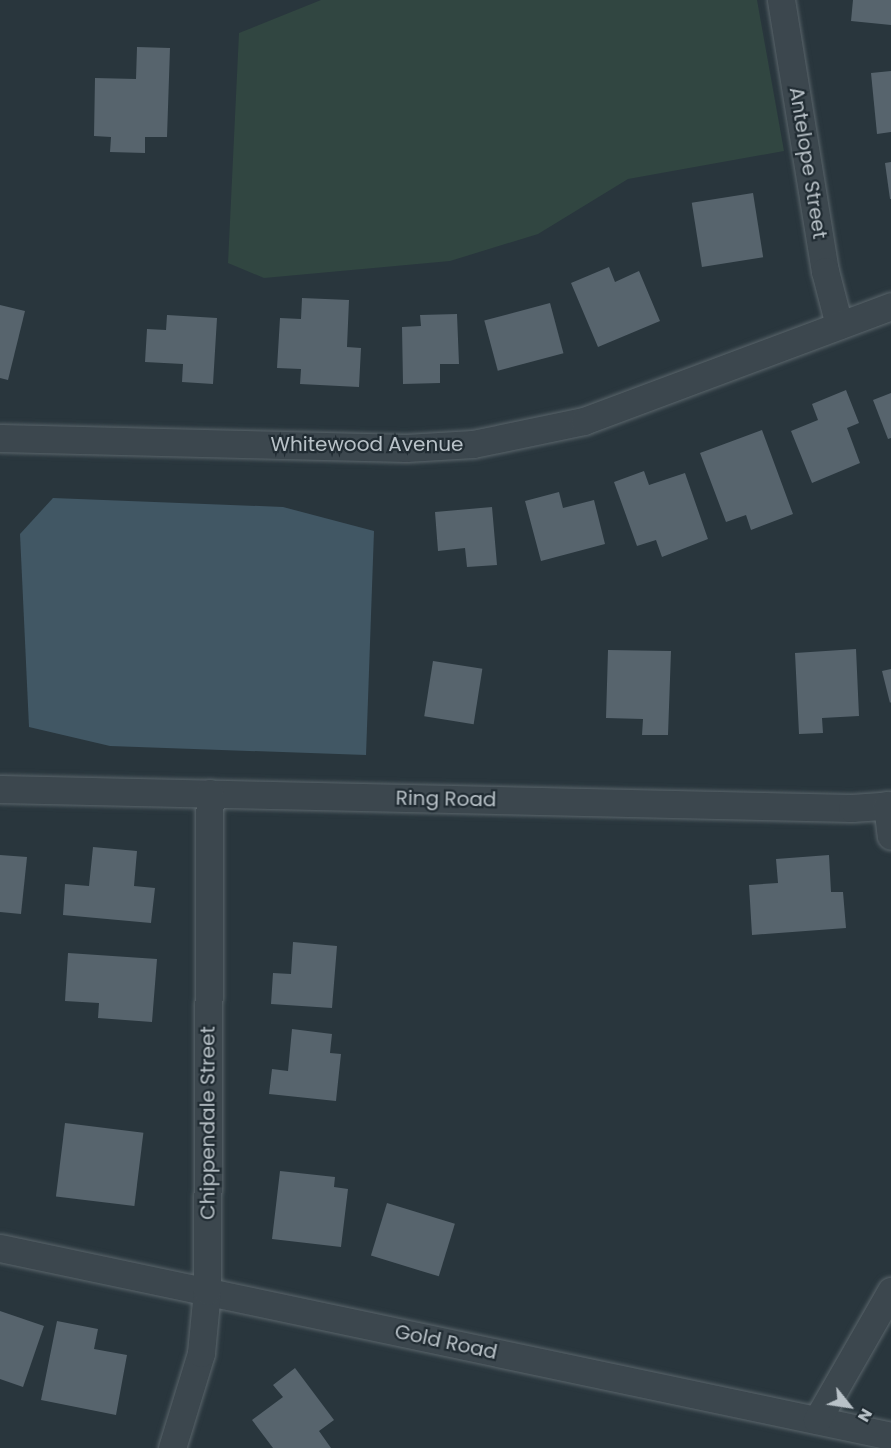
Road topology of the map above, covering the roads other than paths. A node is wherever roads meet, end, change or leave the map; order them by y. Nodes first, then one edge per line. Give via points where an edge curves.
1 (781, 0) edge
2 (891, 306) edge
3 (839, 325) junction
4 (0, 438) edge
5 (0, 789) edge
6 (210, 794) junction
7 (889, 805) edge
8 (891, 836) edge
9 (0, 1248) edge
10 (207, 1291) junction
11 (891, 1291) edge
12 (817, 1420) junction
13 (891, 1436) edge
14 (172, 1448) edge

1 - 3 street, Antelope Street via 825,271
2 - 3 street, Whitewood Avenue
3 - 4 street, Whitewood Avenue via 584,420 473,444 406,448
5 - 6 street, Ring Road
6 - 7 street, Ring Road via 852,808
6 - 10 street, Chippendale Street
7 - 8 street
9 - 10 street, Gold Road
10 - 12 street, Gold Road
10 - 14 street, Chippendale Street via 201,1353
11 - 12 street
12 - 13 street, Gold Road

